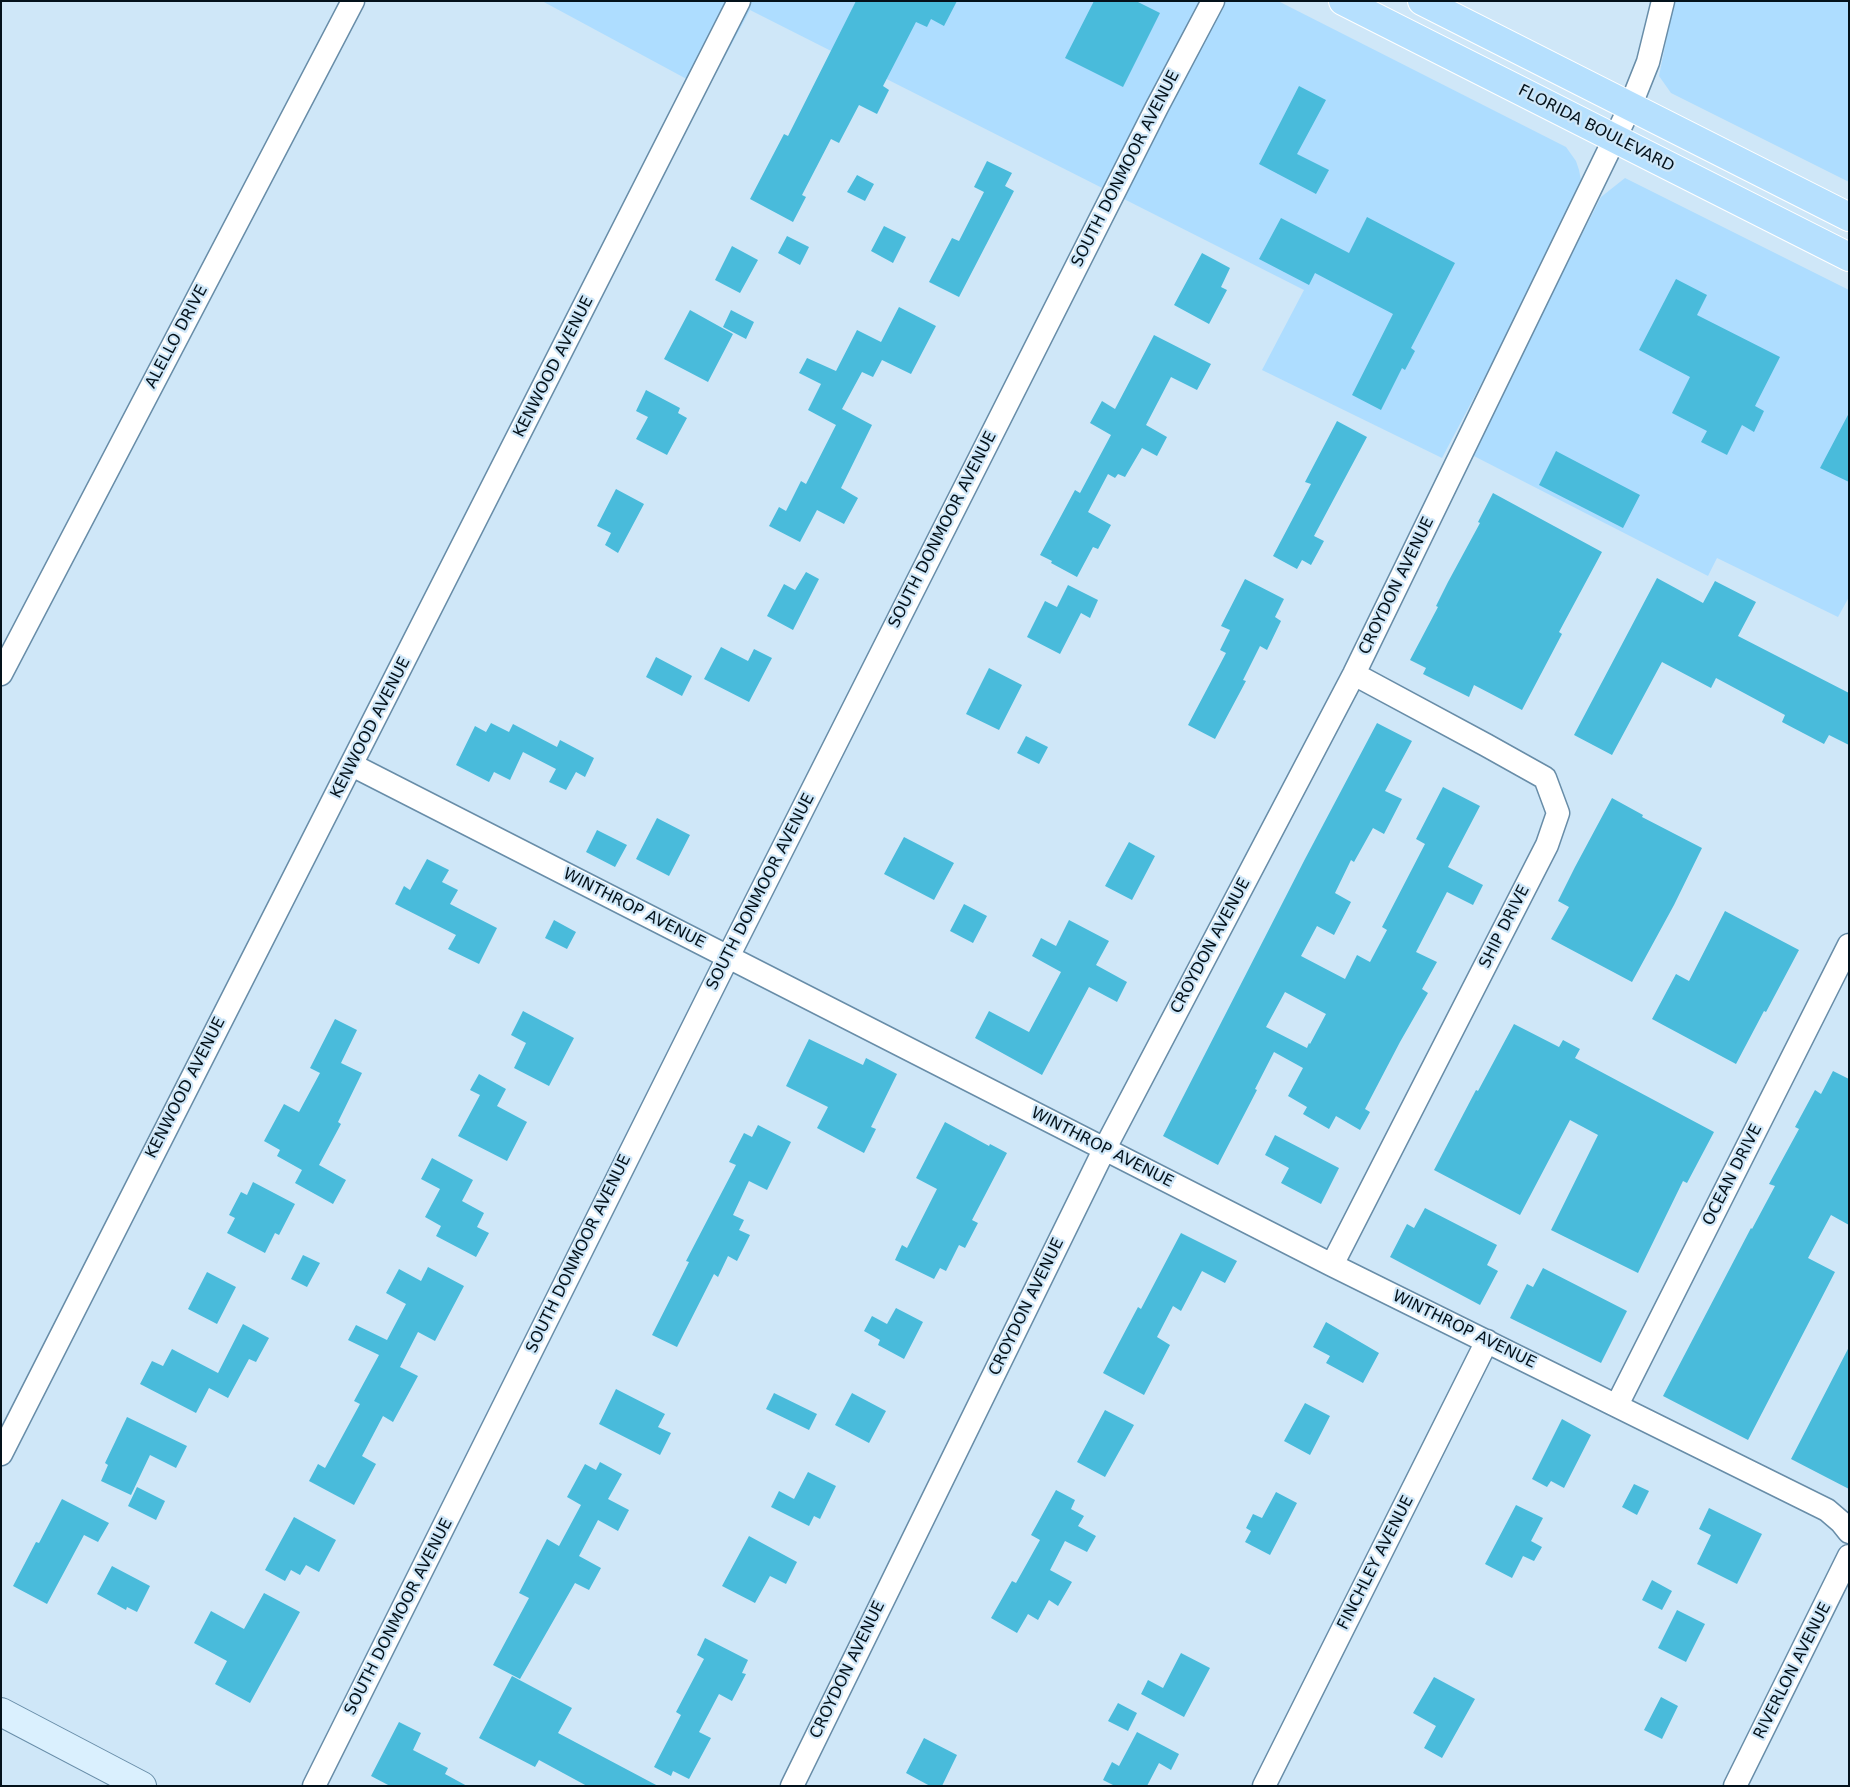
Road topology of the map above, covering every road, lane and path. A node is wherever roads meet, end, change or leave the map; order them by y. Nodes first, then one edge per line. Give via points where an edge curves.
1 (353, 1) edge
2 (739, 1) edge
3 (1213, 1) edge
4 (1343, 1) edge
5 (1422, 1) edge
6 (1662, 1) edge
7 (1630, 106) junction
8 (1615, 139) junction
9 (1849, 217) edge
10 (1849, 257) edge
11 (1, 674) edge
12 (1354, 674) junction
13 (352, 765) junction
14 (1849, 945) edge
15 (728, 957) junction
16 (1104, 1150) junction
17 (1332, 1265) junction
18 (1487, 1341) junction
19 (1617, 1405) junction
20 (1, 1454) edge
21 (1849, 1532) edge
22 (1849, 1556) edge
23 (1, 1712) edge
24 (142, 1786) edge
25 (314, 1786) edge
26 (792, 1786) edge
27 (1264, 1786) edge
28 (1735, 1786) edge

1 - 11 street, ALELLO DRIVE
2 - 13 street, KENWOOD AVENUE
3 - 15 street, SOUTH DONMOOR AVENUE
4 - 8 main road, FLORIDA BOULEVARD
5 - 7 main road
6 - 7 street, CROYDON AVENUE via 1648,62
7 - 8 street, CROYDON AVENUE
7 - 9 main road
8 - 10 main road, FLORIDA BOULEVARD
8 - 12 street, CROYDON AVENUE
12 - 16 street, CROYDON AVENUE
12 - 17 street, SHIP DRIVE via 1545,778 1558,813 1547,845
13 - 15 street, WINTHROP AVENUE
13 - 20 street, KENWOOD AVENUE
14 - 19 street, OCEAN DRIVE
15 - 16 street, WINTHROP AVENUE
15 - 25 street, SOUTH DONMOOR AVENUE
16 - 17 street, WINTHROP AVENUE
16 - 26 street, CROYDON AVENUE
17 - 18 street, WINTHROP AVENUE
18 - 19 street, WINTHROP AVENUE
18 - 27 street, FINCHLEY AVENUE
19 - 21 street, WINTHROP AVENUE via 1827,1510
22 - 28 street, RIVERLON AVENUE
23 - 24 main road

